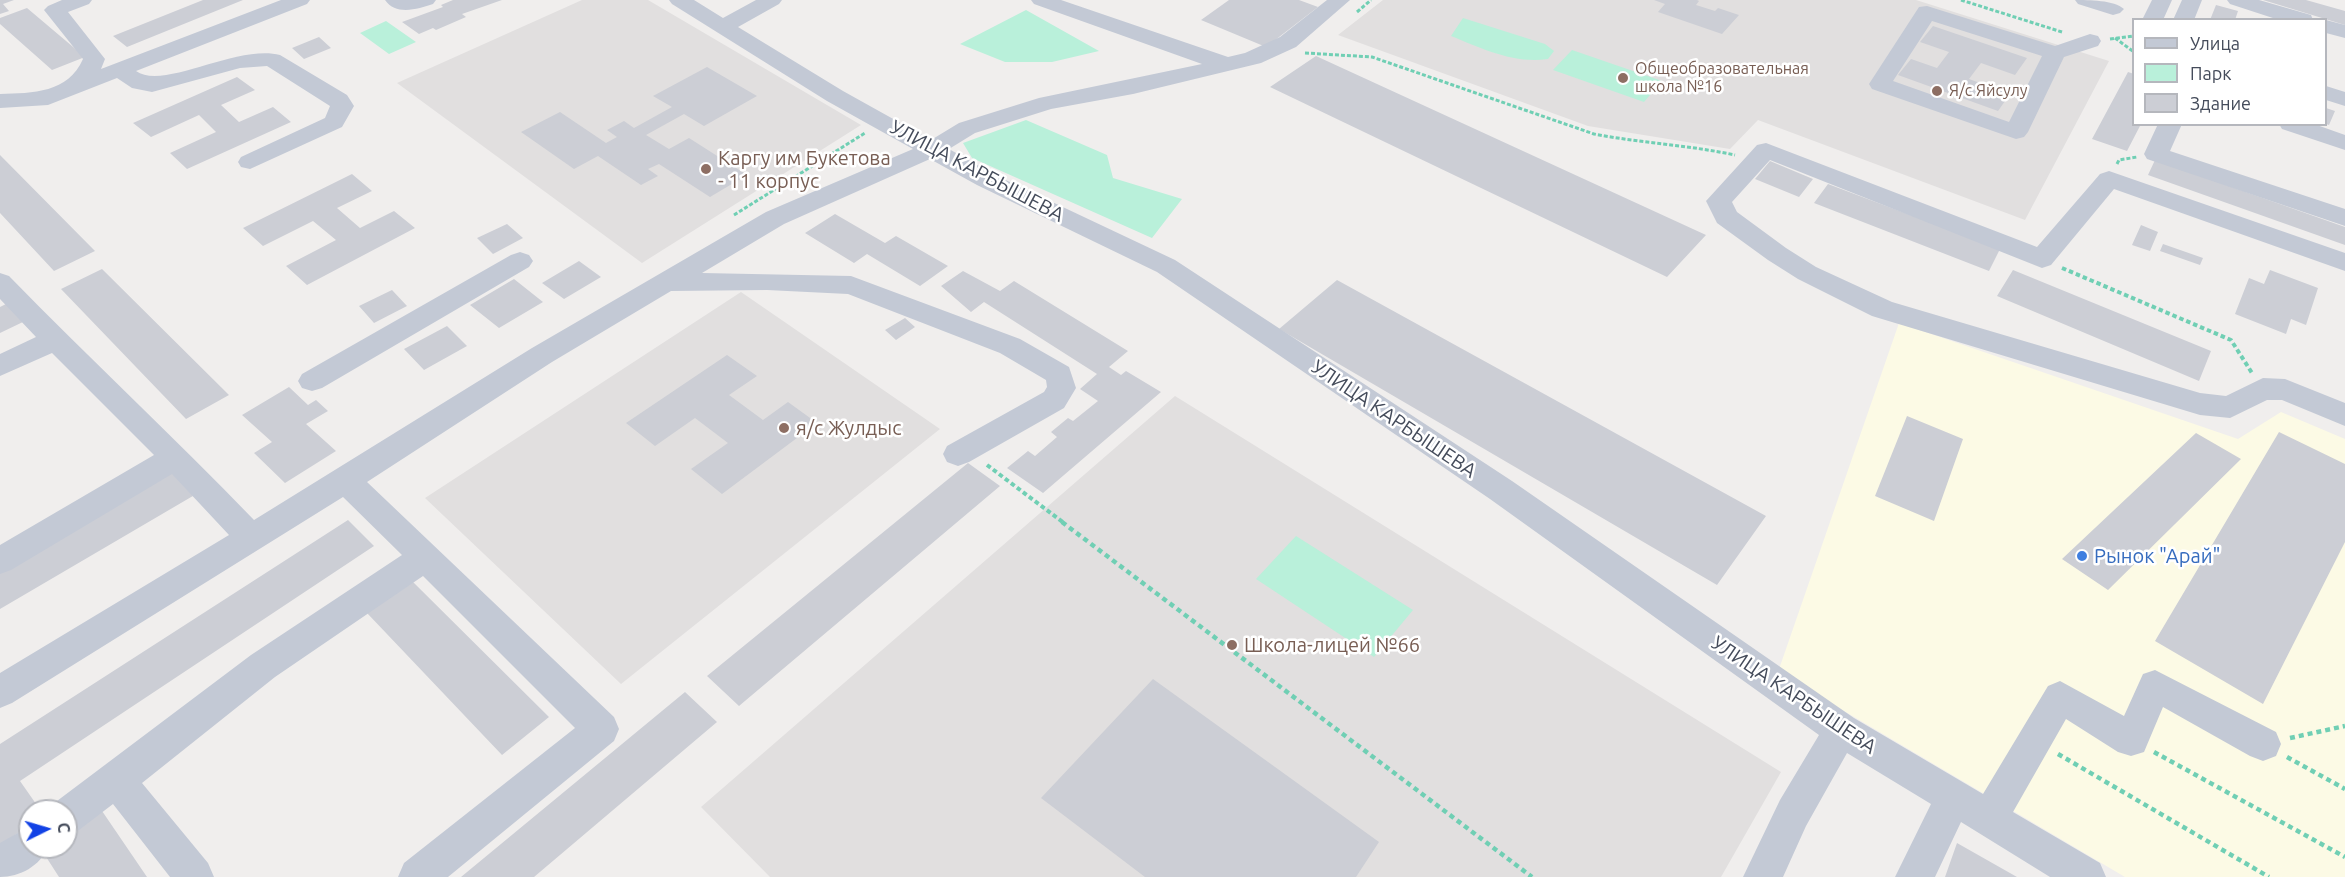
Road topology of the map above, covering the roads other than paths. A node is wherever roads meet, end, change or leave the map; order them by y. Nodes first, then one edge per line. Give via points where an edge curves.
1 (82, 0) edge
2 (300, 0) edge
3 (395, 0) edge
4 (426, 0) edge
5 (679, 0) edge
6 (772, 0) edge
7 (1041, 0) edge
8 (1340, 0) edge
9 (2085, 0) edge
10 (2163, 0) edge
11 (2192, 0) edge
12 (2237, 0) edge
13 (2113, 9) dead end
14 (2153, 18) edge
15 (2184, 18) edge
16 (2296, 18) edge
17 (723, 27) junction
18 (2327, 27) edge
19 (2345, 32) edge
20 (2090, 41) road end
21 (2055, 53) junction
22 (1228, 65) junction
23 (121, 70) junction
24 (75, 88) junction
25 (2327, 94) edge
26 (2345, 99) edge
27 (0, 101) edge
28 (2169, 126) edge
29 (2296, 126) edge
30 (2345, 142) edge
31 (933, 149) junction
32 (250, 162) dead end
33 (2345, 218) edge
34 (520, 261) dead end
35 (2345, 262) edge
36 (0, 282) edge
37 (669, 282) junction
38 (55, 340) junction
39 (0, 366) edge
40 (312, 381) dead end
41 (2345, 415) edge
42 (961, 451) road end
43 (175, 457) junction
44 (344, 478) junction
45 (250, 537) junction
46 (423, 558) junction
47 (0, 561) edge
48 (0, 692) edge
49 (1841, 730) junction
50 (2263, 744) road end
51 (117, 780) junction
52 (1954, 796) junction
53 (78, 808) edge
54 (1990, 817) junction
55 (18, 853) edge
56 (0, 866) edge
57 (194, 877) edge
58 (418, 877) edge
59 (1763, 877) edge
60 (1915, 877) edge
61 (2086, 877) edge

1 - 24 street via 55,10 94,59
2 - 23 street
3 - 4 street via 410,5
5 - 17 street, УЛИЦА КАРБЫШЕВА
6 - 17 street
7 - 22 street
8 - 22 street via 1288,42
9 - 13 street
10 - 14 street
11 - 15 street
12 - 16 street
17 - 31 street, УЛИЦА КАРБЫШЕВА via 835,96
18 - 19 street
20 - 21 street
21 - 21 street via 2016,132 1880,84 1927,12
22 - 31 street via 1047,103 967,128
23 - 24 street
23 - 32 street via 142,84 161,84 264,58 342,106 334,122
24 - 27 street via 40,100
25 - 26 street
28 - 33 street via 2156,154
29 - 30 street
31 - 37 street via 775,218
31 - 49 street, УЛИЦА КАРБЫШЕВА via 987,180 1166,266 1500,490
34 - 40 street
35 - 41 street via 2109,179 2042,259 1766,150 1719,201 1726,217 1807,273 1882,309 2214,407 2230,407 2263,389 2285,390
36 - 38 street
37 - 42 street via 851,285 1010,346 1059,374 1062,388 1054,400
37 - 44 street via 542,355
38 - 39 street
38 - 43 street
43 - 45 street
43 - 47 street
44 - 45 street
44 - 46 street
45 - 48 street
46 - 51 street via 263,666
46 - 58 street via 601,729
49 - 52 street, УЛИЦА КАРБЫШЕВА
49 - 59 street via 1793,813
50 - 54 street via 2155,685 2131,740 2060,697
51 - 53 street
51 - 57 street
52 - 54 street, УЛИЦА КАРБЫШЕВА
52 - 60 street
54 - 61 street, УЛИЦА КАРБЫШЕВА
55 - 56 street

